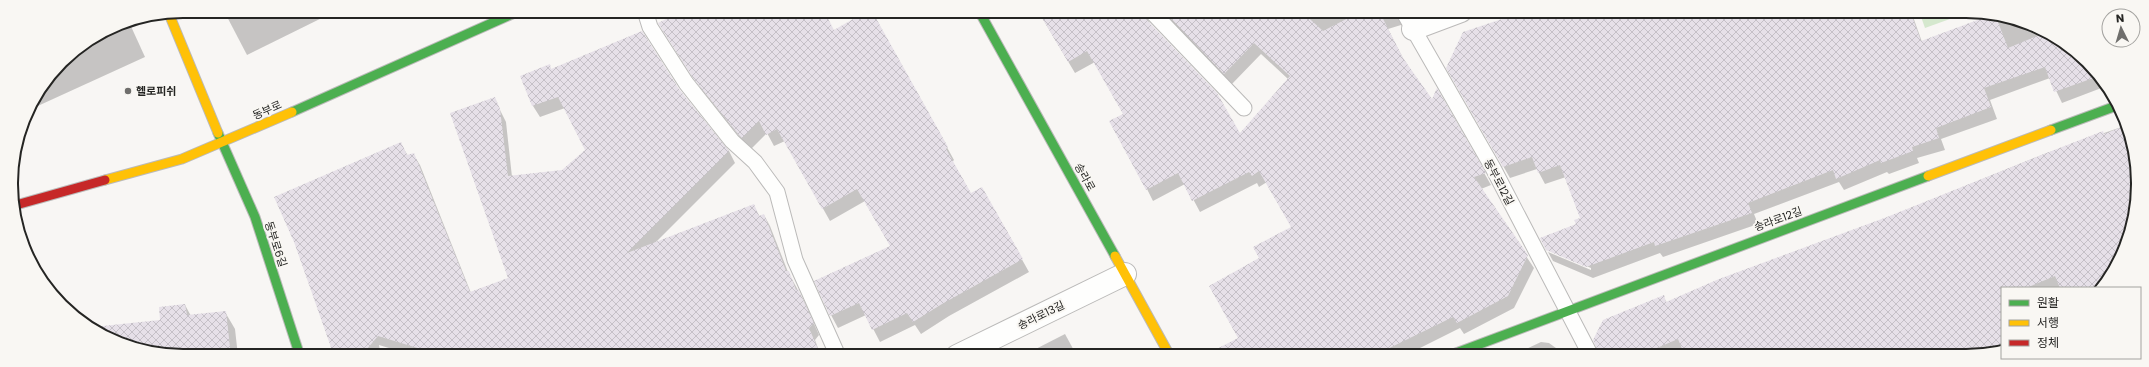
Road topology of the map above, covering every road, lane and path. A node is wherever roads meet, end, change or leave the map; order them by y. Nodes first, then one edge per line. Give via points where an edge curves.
1 (171, 18) edge
2 (503, 18) edge
3 (647, 18) edge
4 (983, 18) edge
5 (1158, 18) edge
6 (1420, 18) edge
7 (1408, 20) edge
8 (2113, 107) edge
9 (1244, 108) dead end
10 (222, 143) junction
11 (19, 204) edge
12 (1125, 274) junction
13 (1567, 311) junction
14 (298, 349) edge
15 (835, 349) edge
16 (971, 349) edge
17 (1166, 349) edge
18 (1467, 349) edge
19 (1587, 349) edge

1 - 10 street, 동부로6길
2 - 10 street, 동부로
3 - 15 lane via 650,27 686,83 732,141 755,162 777,192 795,260
4 - 12 street, 송라로
5 - 9 lane
6 - 7 street
7 - 13 lane, 동부로12길 via 1492,168
8 - 13 street, 송라로12길
10 - 11 street, 동부로 via 182,160
10 - 14 street, 동부로6길 via 254,217
12 - 16 street, 송라로13길
12 - 17 street, 송라로
13 - 18 street, 송라로12길
13 - 19 lane, 동부로12길

